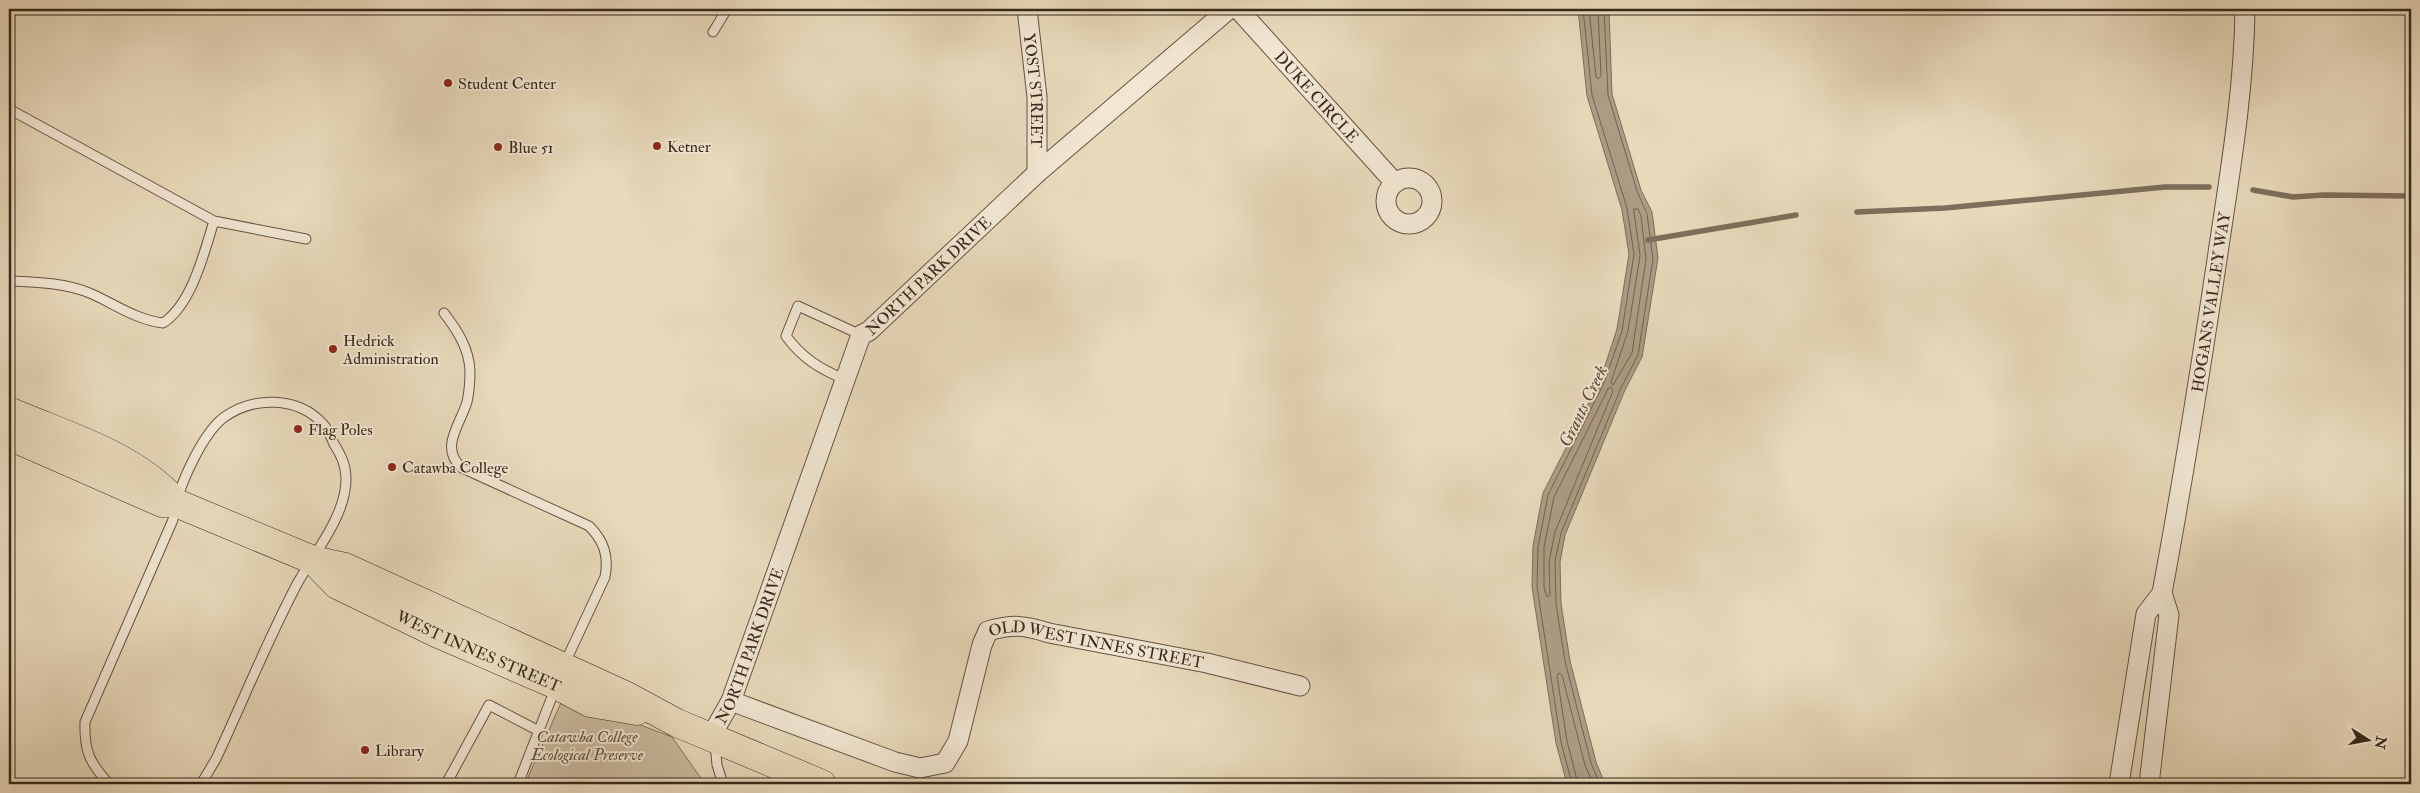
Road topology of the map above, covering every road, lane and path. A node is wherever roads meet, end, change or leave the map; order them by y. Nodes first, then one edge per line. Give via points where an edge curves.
1 (726, 9) edge
2 (1027, 9) edge
3 (1229, 9) edge
4 (1238, 9) edge
5 (2245, 9) edge
6 (713, 32) dead end
7 (9, 109) edge
8 (1037, 173) junction
9 (1395, 182) dead end
10 (214, 221) junction
11 (306, 239) dead end
12 (9, 281) edge
13 (444, 313) dead end
14 (861, 335) junction
15 (844, 379) junction
16 (9, 411) edge
17 (9, 436) edge
18 (176, 503) junction
19 (313, 560) junction
20 (2162, 593) junction
21 (560, 676) junction
22 (1300, 686) dead end
23 (731, 701) junction
24 (539, 731) junction
25 (713, 739) junction
26 (109, 784) edge
27 (200, 784) edge
28 (446, 784) edge
29 (518, 784) edge
30 (723, 784) edge
31 (822, 784) edge
32 (2118, 784) edge
33 (2149, 784) edge

1 - 6 lane
2 - 8 street, YOST STREET via 1037,97
3 - 8 street, NORTH PARK DRIVE
4 - 9 street, DUKE CIRCLE
5 - 20 street, HOGANS VALLEY WAY via 2239,116 2190,441
7 - 10 lane
8 - 14 street, NORTH PARK DRIVE
10 - 11 lane
10 - 12 lane via 197,274 176,315 163,323 136,316 90,293 40,282
13 - 21 lane via 462,336 470,370 467,400 452,438 454,461 462,468 589,526 605,549 608,563 605,577
14 - 15 street, NORTH PARK DRIVE
14 - 15 lane via 798,306 786,336 798,352 820,369
15 - 23 street, NORTH PARK DRIVE
16 - 18 main road, WEST INNES STREET via 120,458 157,482
17 - 18 main road, WEST INNES STREET via 162,503
18 - 19 main road, WEST INNES STREET
18 - 19 lane via 202,446 223,419 258,404 290,404 311,413 324,425 345,465 343,498
18 - 26 lane via 172,522 85,722 87,754 94,768
19 - 21 main road, WEST INNES STREET via 337,585 436,633
19 - 27 lane via 298,582 216,759
20 - 32 street, HOGANS VALLEY WAY via 2146,614
20 - 33 street, HOGANS VALLEY WAY via 2169,615
21 - 24 lane
21 - 25 main road, WEST INNES STREET via 590,703 658,713
22 - 23 street, OLD WEST INNES STREET via 1207,663 1008,625 988,631 958,741 944,763 920,768 895,762
23 - 25 street, NORTH PARK DRIVE
24 - 28 lane via 489,705
24 - 29 lane
25 - 30 lane
25 - 31 main road, WEST INNES STREET

